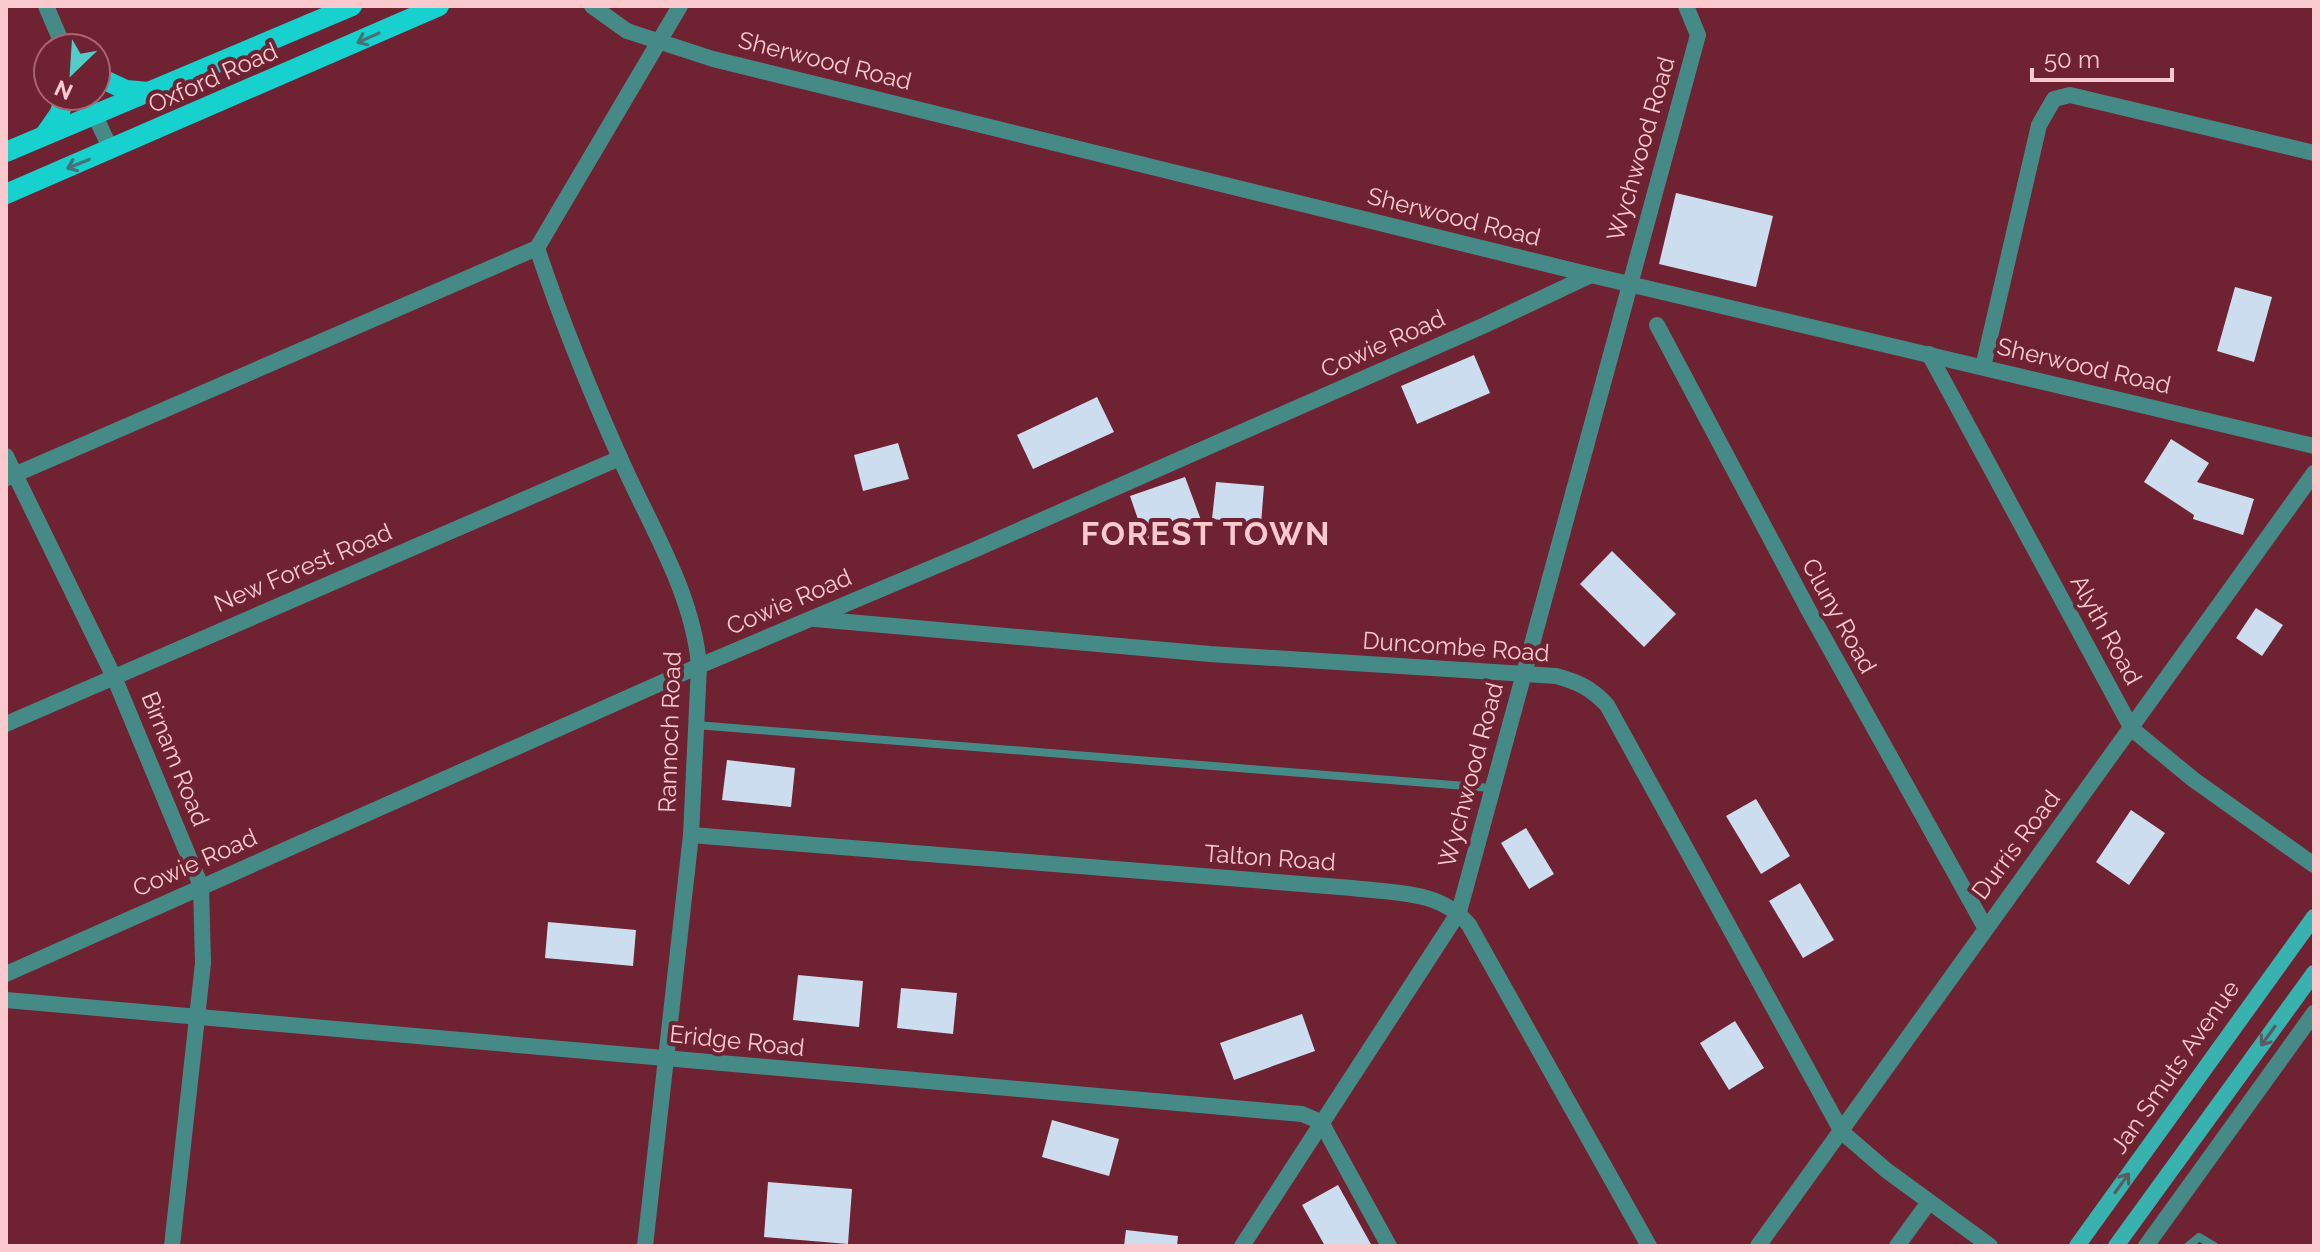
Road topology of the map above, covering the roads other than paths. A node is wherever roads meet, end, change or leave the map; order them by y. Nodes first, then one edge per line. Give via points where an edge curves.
1 (46, 6) edge
2 (352, 6) edge
3 (439, 6) edge
4 (592, 6) edge
5 (680, 6) edge
6 (1686, 6) edge
7 (57, 32) edge
8 (659, 43) junction
9 (112, 83) edge
10 (153, 92) junction
11 (112, 100) edge
12 (58, 112) edge
13 (78, 112) edge
14 (94, 112) edge
15 (43, 135) junction
16 (111, 150) junction
17 (6, 152) edge
18 (2314, 153) edge
19 (6, 194) edge
20 (537, 248) junction
21 (1591, 275) junction
22 (1628, 281) junction
23 (1657, 325) dead end
24 (1929, 354) junction
25 (1983, 367) junction
26 (2314, 446) edge
27 (6, 456) edge
28 (620, 458) junction
29 (2314, 473) edge
30 (10, 477) edge
31 (813, 618) junction
32 (699, 666) junction
33 (1524, 674) junction
34 (114, 677) junction
35 (6, 724) edge
36 (696, 725) junction
37 (2132, 729) junction
38 (1491, 788) junction
39 (691, 835) junction
40 (2314, 865) edge
41 (201, 886) junction
42 (1459, 912) junction
43 (2314, 917) edge
44 (1985, 927) junction
45 (2314, 973) edge
46 (6, 974) edge
47 (6, 1000) edge
48 (2314, 1013) edge
49 (197, 1020) junction
50 (665, 1058) junction
51 (1321, 1122) junction
52 (1842, 1132) junction
53 (1929, 1202) junction
54 (172, 1246) edge
55 (645, 1246) edge
56 (1242, 1246) edge
57 (1389, 1246) edge
58 (1649, 1246) edge
59 (1758, 1246) edge
60 (1897, 1246) edge
61 (1990, 1246) edge
62 (2077, 1246) edge
63 (2116, 1246) edge
64 (2146, 1246) edge
65 (2188, 1246) edge
66 (2214, 1246) edge

1 - 7 street
2 - 10 main road, Oxford Road
3 -> 16 main road, Oxford Road
4 - 8 street, Sherwood Road via 627,31
5 - 8 street
6 - 22 street, Wychwood Road via 1698,35
8 - 20 street
8 - 21 street, Sherwood Road
9 - 10 main road
10 - 11 main road, Oxford Road
12 - 15 main road
13 - 15 main road, Oxford Road
14 - 16 street
15 - 17 main road, Oxford Road
16 -> 19 main road, Oxford Road
18 - 25 street via 2070,95 2054,99 2039,125
20 - 28 street, Rannoch Road
20 - 30 street
21 - 22 street, Sherwood Road
21 - 31 street, Cowie Road
22 - 24 street, Sherwood Road
22 - 33 street, Wychwood Road
23 - 44 street, Cluny Road
24 - 25 street, Sherwood Road
24 - 37 street, Alyth Road
25 - 26 street, Sherwood Road
27 - 30 street, Birnam Road
28 - 32 street, Rannoch Road via 685,600
28 - 34 street, New Forest Road
29 - 37 street, Durris Road
30 - 34 street, Birnam Road
31 - 32 street, Cowie Road
31 - 33 street, Duncombe Road via 1224,655
32 - 36 street, Rannoch Road
32 - 41 street, Cowie Road
33 - 38 street, Wychwood Road
33 - 52 street, Duncombe Road via 1578,682 1607,705
34 - 35 street, New Forest Road
34 - 41 street, Birnam Road
36 - 38 lane
36 - 39 street, Rannoch Road
37 - 40 street, Alyth Road
37 - 44 street, Durris Road
38 - 42 street, Wychwood Road
39 - 42 street, Talton Road via 1366,890 1422,896
39 - 50 street, Rannoch Road
41 - 46 street, Cowie Road
41 - 49 street, Birnam Road via 203,963
42 - 51 street, Wychwood Road
42 - 58 street
62 -> 43 main road, Jan Smuts Avenue
44 - 52 street, Durris Road
45 -> 63 main road
47 - 49 street, Eridge Road
48 - 64 street
49 - 50 street, Eridge Road
49 - 54 street, Birnam Road
50 - 51 street, Eridge Road via 1269,1109
50 - 55 street, Rannoch Road
51 - 56 street, Wychwood Road
51 - 57 street
52 - 53 street, Duncombe Road
52 - 59 street, Durris Road
53 - 60 street
53 - 61 street, Duncombe Road
65 - 66 lane via 2199,1237

